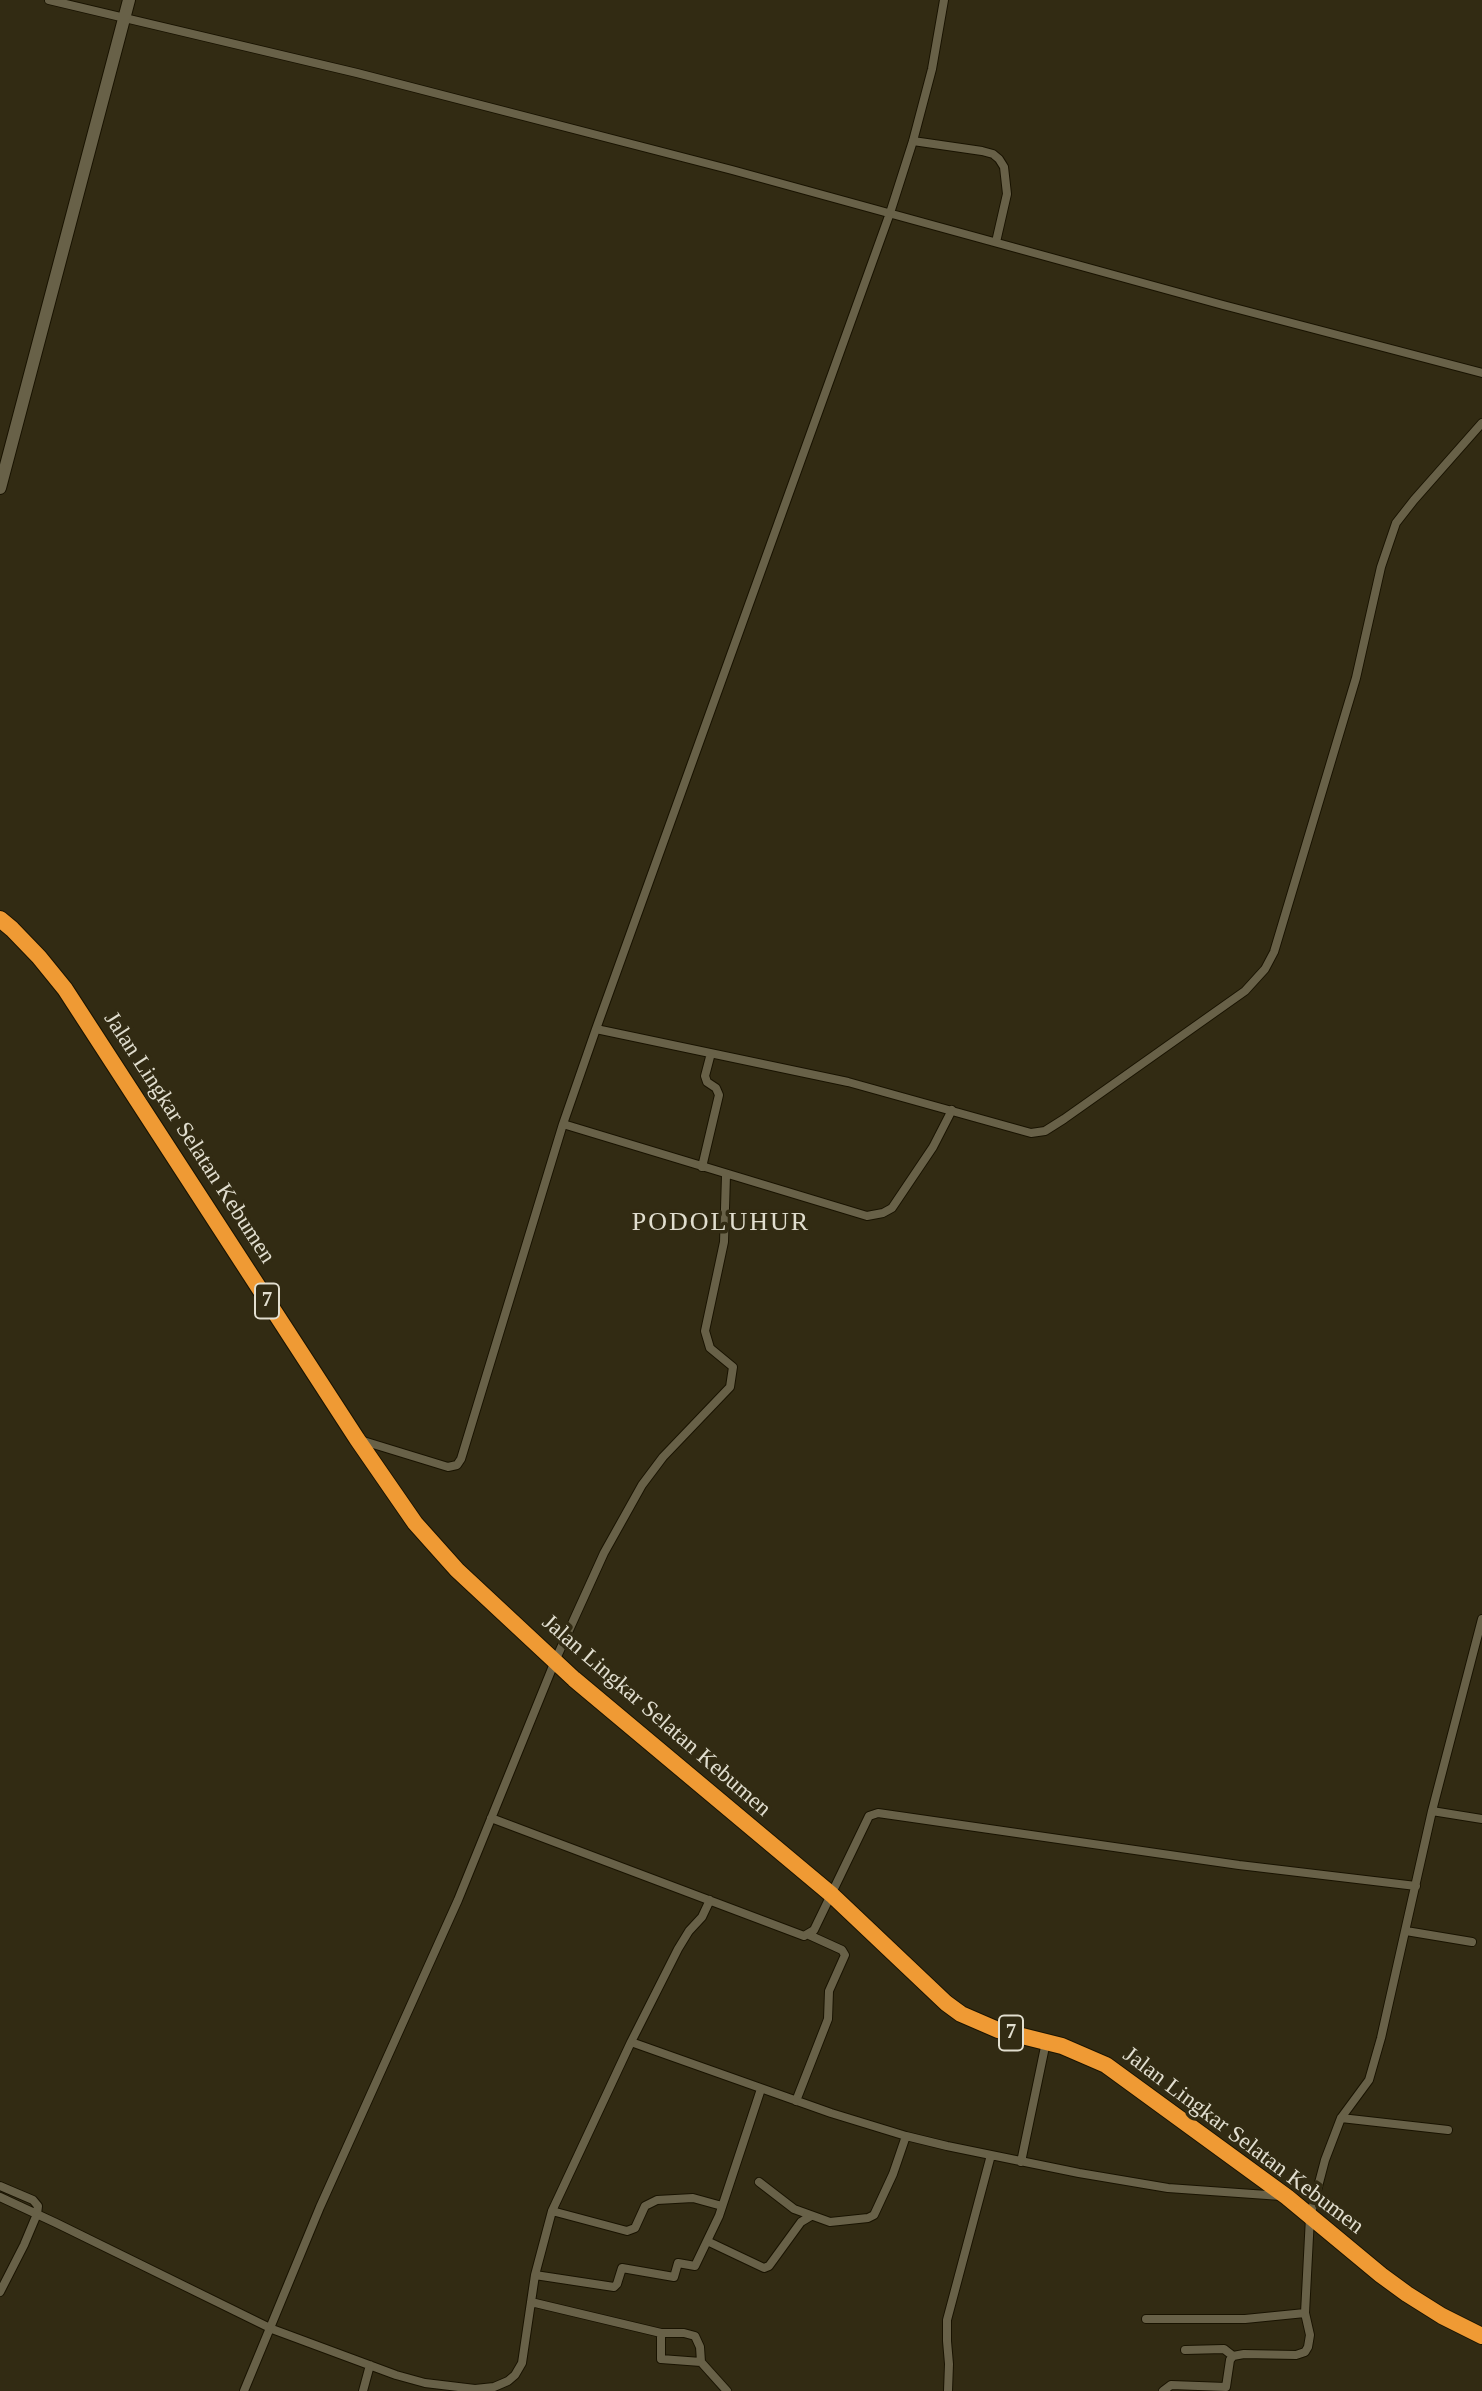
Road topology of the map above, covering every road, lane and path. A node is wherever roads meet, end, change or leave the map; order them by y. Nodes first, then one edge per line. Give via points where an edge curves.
1 (49, 0) edge
2 (944, 0) edge
3 (127, 13) edge
4 (913, 141) junction
5 (890, 213) junction
6 (996, 242) junction
7 (1482, 373) edge
8 (1482, 423) edge
9 (0, 488) edge
10 (0, 919) edge
11 (596, 1029) junction
12 (711, 1053) junction
13 (952, 1111) junction
14 (563, 1124) junction
15 (702, 1167) junction
16 (726, 1175) junction
17 (357, 1439) junction
18 (1482, 1619) edge
19 (556, 1663) junction
20 (1432, 1811) junction
21 (1482, 1819) edge
22 (497, 1820) junction
23 (1416, 1886) junction
24 (832, 1895) junction
25 (710, 1900) junction
26 (1406, 1931) junction
27 (809, 1935) junction
28 (1472, 1942) dead end
29 (631, 2042) junction
30 (1046, 2042) junction
31 (761, 2089) junction
32 (796, 2101) junction
33 (1341, 2118) junction
34 (1448, 2130) dead end
35 (905, 2136) junction
36 (990, 2155) junction
37 (1021, 2162) junction
38 (759, 2182) dead end
39 (0, 2186) edge
40 (1287, 2197) junction
41 (1, 2201) edge
42 (722, 2206) junction
43 (552, 2211) junction
44 (37, 2214) junction
45 (811, 2216) junction
46 (1310, 2217) junction
47 (707, 2241) junction
48 (534, 2275) junction
49 (0, 2292) edge
50 (531, 2302) junction
51 (1306, 2313) junction
52 (1146, 2319) dead end
53 (274, 2330) junction
54 (662, 2333) junction
55 (1482, 2336) edge
56 (1185, 2350) dead end
57 (1233, 2356) junction
58 (701, 2362) junction
59 (370, 2365) junction
60 (475, 2390) edge
61 (244, 2391) edge
62 (363, 2391) edge
63 (727, 2391) edge
64 (948, 2391) edge
65 (1163, 2391) edge

1 - 3 street
2 - 4 street
3 - 5 street
3 - 9 street
4 - 5 street
4 - 6 street via 982,151 999,159 1007,194
5 - 6 street
5 - 11 street
6 - 7 street
8 - 13 street via 1396,523 1381,567 1356,678 1265,969 1245,991 1045,1131 1031,1133
10 - 17 highway, Jalan Lingkar Selatan Kebumen / 7 via 65,989
11 - 12 street
11 - 14 street
12 - 13 street via 848,1082
12 - 15 street via 705,1076 719,1095
13 - 16 street via 892,1208 876,1216
14 - 15 street
14 - 17 street via 461,1459 448,1467
15 - 16 street
16 - 19 street via 723,1242 705,1331 710,1348 733,1367 730,1387 642,1485 604,1553
17 - 19 highway, Jalan Lingkar Selatan Kebumen / 7 via 415,1523 457,1570
18 - 20 street
19 - 22 street
19 - 24 highway, Jalan Lingkar Selatan Kebumen / 7
20 - 21 street
20 - 23 street
22 - 25 street
22 - 53 street via 320,2207
23 - 24 street via 878,1813 869,1816
23 - 26 street
24 - 27 street
24 - 30 highway, Jalan Lingkar Selatan Kebumen / 7 via 961,2014 998,2030
25 - 27 street via 801,1936
25 - 29 street via 678,1950
26 - 28 street
26 - 33 street via 1369,2080
27 - 32 street via 845,1955 829,1991 828,2019
29 - 31 street
29 - 43 street
30 - 37 street
30 - 40 highway, Jalan Lingkar Selatan Kebumen / 7 via 1106,2065
31 - 32 street
31 - 42 street
32 - 35 street
33 - 34 street
33 - 46 street
35 - 36 street
35 - 45 street via 872,2217 834,2223
36 - 37 street
36 - 64 street via 947,2319
37 - 40 street via 1168,2188
38 - 45 street via 784,2203
39 - 44 street via 37,2202
40 - 46 highway, Jalan Lingkar Selatan Kebumen / 7
41 - 44 street
42 - 43 street via 693,2198 657,2200 645,2207 635,2228 627,2231
42 - 47 street
43 - 48 street
44 - 49 street
44 - 53 street
45 - 47 street via 764,2268
46 - 51 street
46 - 55 highway, Jalan Lingkar Selatan Kebumen / 7 via 1407,2294
47 - 48 street via 695,2266 678,2263 674,2277 623,2268 613,2287
48 - 50 street
50 - 54 street
50 - 60 street via 522,2364 515,2375
51 - 52 street via 1245,2319
51 - 57 street via 1310,2342 1305,2352
53 - 59 street
53 - 61 street
54 - 58 street via 695,2336
54 - 58 street via 661,2359
56 - 57 street via 1224,2349
57 - 65 street via 1226,2386 1171,2385
58 - 63 street
59 - 60 street via 425,2383
59 - 62 street

